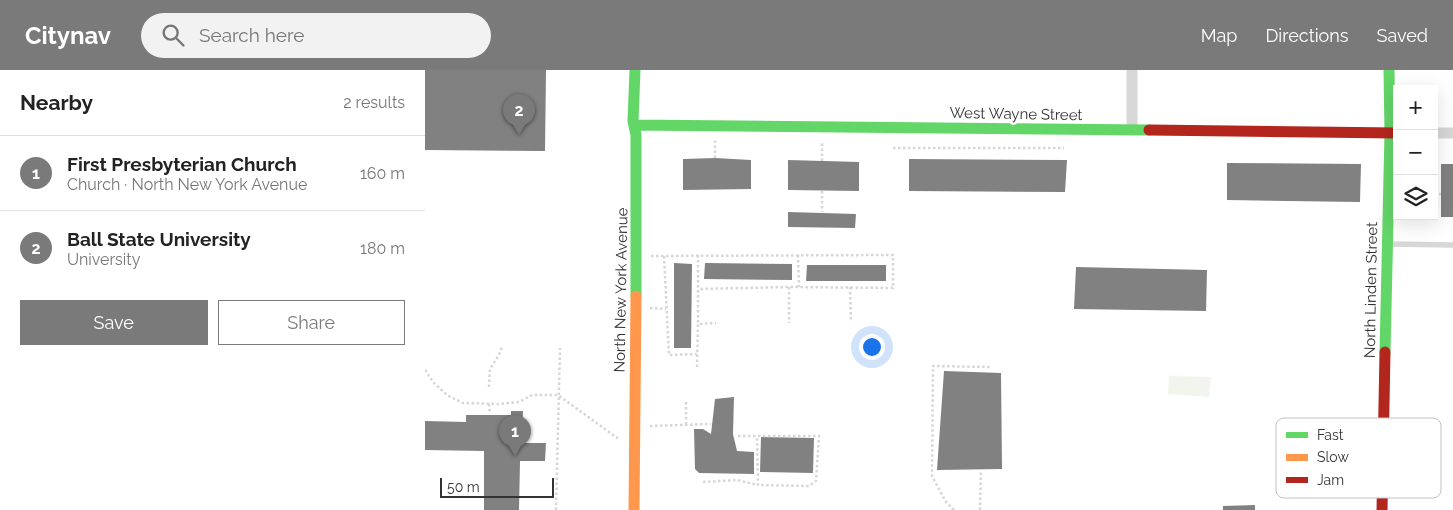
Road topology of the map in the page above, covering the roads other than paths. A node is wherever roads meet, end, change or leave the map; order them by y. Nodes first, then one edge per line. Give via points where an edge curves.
1 (635, 70) edge
2 (1132, 70) edge
3 (1389, 70) edge
4 (634, 125) junction
5 (1132, 130) junction
6 (1393, 133) edge
7 (1438, 133) edge
8 (1453, 133) edge
9 (1387, 244) junction
10 (1453, 245) edge
11 (1384, 418) edge
12 (635, 510) edge

1 - 4 street, North New York Avenue
2 - 5 street
3 - 6 street, North Linden Street
4 - 5 street, West Wayne Street
4 - 12 street, North New York Avenue via 637,209
5 - 6 street, West Wayne Street
6 - 9 street, North Linden Street
7 - 8 street
9 - 10 lane
9 - 11 street, North Linden Street

